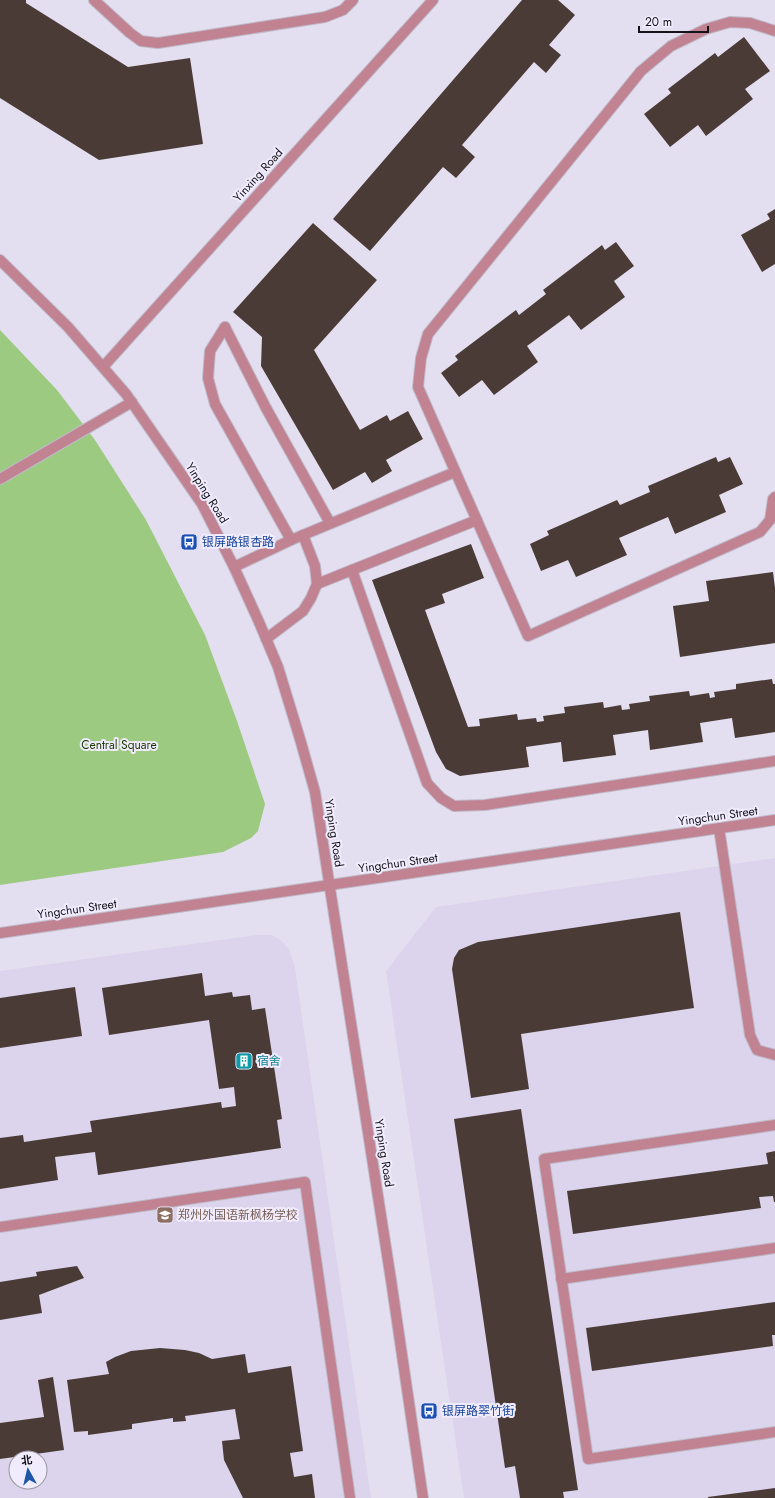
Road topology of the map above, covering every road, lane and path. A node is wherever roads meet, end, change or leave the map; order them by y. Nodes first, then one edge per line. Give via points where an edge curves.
1 (94, 0) edge
2 (353, 0) edge
3 (433, 0) edge
4 (775, 31) edge
5 (0, 260) edge
6 (103, 367) junction
7 (132, 402) junction
8 (455, 472) junction
9 (0, 478) edge
10 (775, 497) edge
11 (477, 520) junction
12 (773, 522) edge
13 (330, 523) junction
14 (303, 535) junction
15 (290, 540) junction
16 (234, 567) junction
17 (352, 570) junction
18 (317, 584) junction
19 (266, 639) junction
20 (775, 761) edge
21 (775, 820) edge
22 (719, 828) junction
23 (330, 886) junction
24 (0, 933) edge
25 (775, 1055) edge
26 (775, 1125) edge
27 (0, 1226) edge
28 (775, 1248) edge
29 (561, 1279) junction
30 (775, 1432) edge
31 (350, 1498) edge
32 (423, 1498) edge

1 - 2 street via 141,41 158,43 325,17 343,10
3 - 6 street, Yinxing Road
4 - 8 street via 750,23 730,22 712,27 671,46 642,71 428,334 421,358 418,387
5 - 6 street, Yinping Road via 68,327
6 - 7 street, Yinping Road
7 - 9 street
7 - 16 street, Yinping Road via 202,504
8 - 11 street
8 - 13 street
10 - 12 street via 772,506
11 - 12 street via 528,636 760,532
11 - 17 street
13 - 14 street
13 - 15 street via 266,408 225,327 210,352 208,378 215,404
14 - 15 street
14 - 18 street via 315,566
15 - 16 street
16 - 19 street, Yinping Road
17 - 18 street
17 - 20 street via 427,783 441,798 454,806 485,805
18 - 19 street via 303,612
19 - 23 street, Yinping Road via 282,681 315,792
21 - 22 street, Yingchun Street
22 - 23 street, Yingchun Street
22 - 25 street via 750,1035 757,1050
23 - 24 street, Yingchun Street
23 - 32 street, Yinping Road
26 - 29 street via 544,1159
27 - 31 street via 305,1182
28 - 29 street
29 - 30 street via 588,1459

